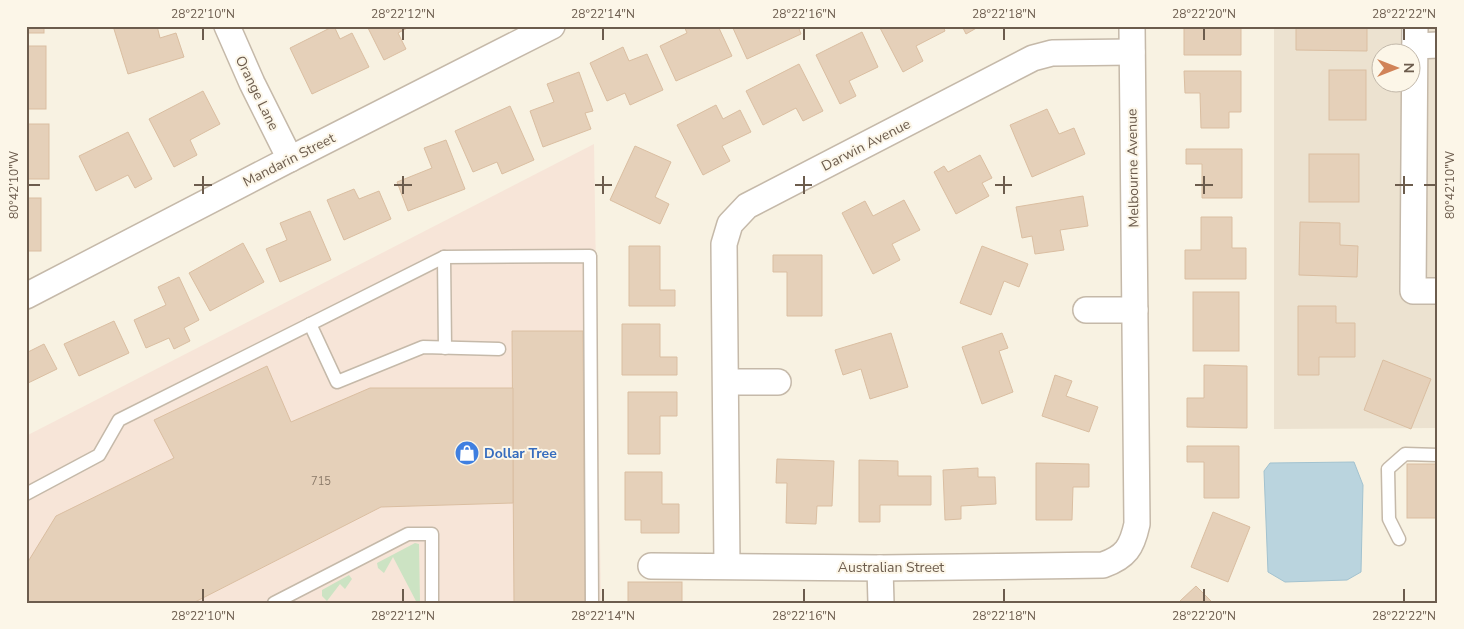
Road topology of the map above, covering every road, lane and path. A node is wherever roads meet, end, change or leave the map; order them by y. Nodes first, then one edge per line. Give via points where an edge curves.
1 (227, 26) edge
2 (552, 26) edge
3 (1132, 26) edge
4 (1422, 39) edge
5 (1132, 52) junction
6 (290, 159) junction
7 (444, 257) junction
8 (1438, 291) edge
9 (26, 296) edge
10 (1086, 310) dead end
11 (1135, 310) junction
12 (310, 324) junction
13 (444, 348) junction
14 (499, 349) dead end
15 (726, 382) junction
16 (778, 382) dead end
17 (1438, 455) edge
18 (26, 494) edge
19 (1399, 539) dead end
20 (1126, 551) joint
21 (651, 566) dead end
22 (727, 566) junction
23 (880, 568) junction
24 (274, 603) edge
25 (432, 603) edge
26 (592, 603) edge
27 (881, 603) edge

1 - 6 street, Orange Lane
2 - 6 street, Mandarin Street
3 - 5 street, Melbourne Avenue
4 - 8 street via 1412,291
5 - 11 street, Melbourne Avenue
5 - 15 street, Darwin Avenue via 1052,53 1033,58 747,206 730,224 724,244
6 - 9 street, Mandarin Street
7 - 12 lane
7 - 13 lane
7 - 26 lane via 590,256
10 - 11 street
11 - 20 street, Melbourne Avenue via 1137,524 1134,541
12 - 13 lane via 337,382 423,347
12 - 18 lane via 119,420 99,455
13 - 14 lane
15 - 16 street
15 - 22 street, Darwin Avenue
17 - 19 lane via 1405,454 1388,469 1390,519
20 - 23 street, Australian Street via 1115,561 1103,565
21 - 22 street, Australian Street
22 - 23 street, Australian Street
23 - 27 street
24 - 25 lane via 408,534 432,534

